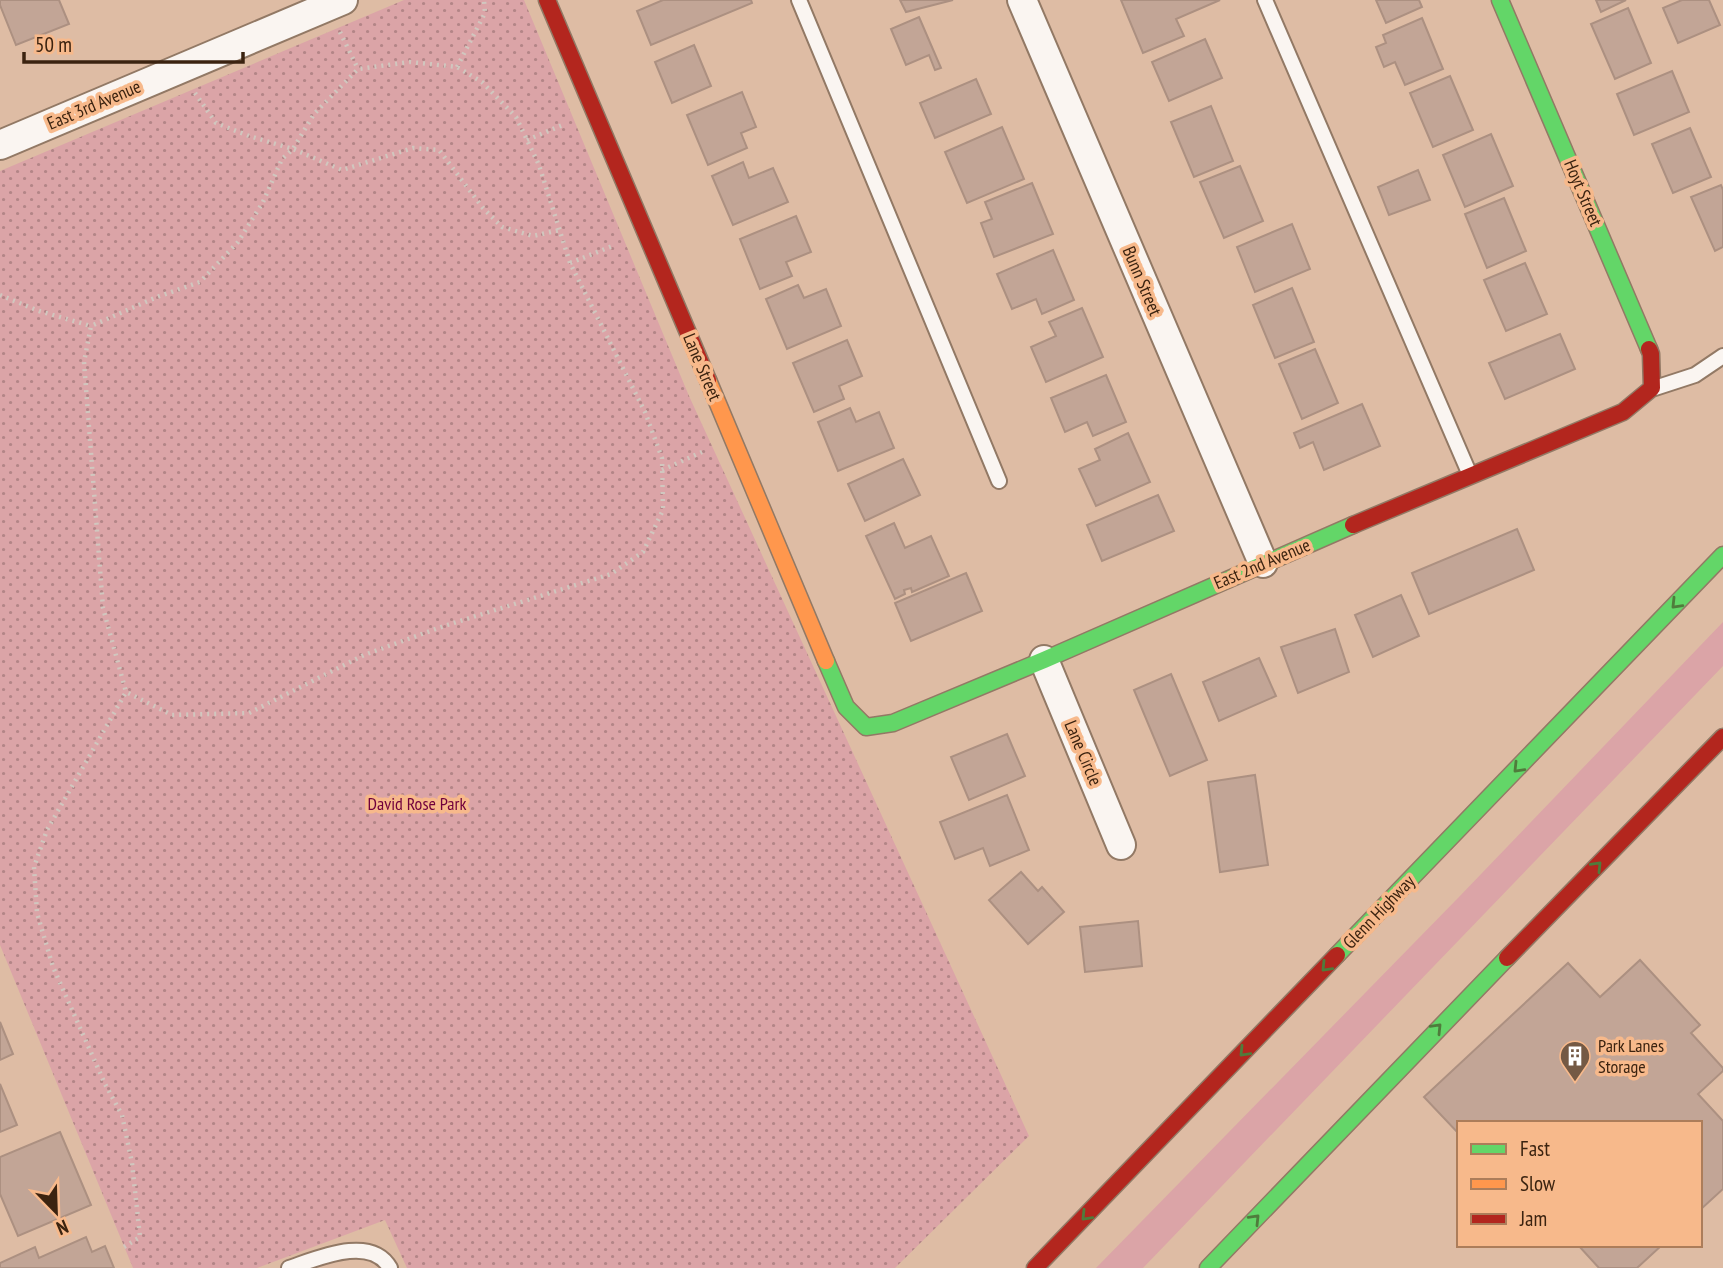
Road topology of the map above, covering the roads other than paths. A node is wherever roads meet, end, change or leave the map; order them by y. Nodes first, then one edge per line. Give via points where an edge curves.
1 (547, 0) edge
2 (799, 0) edge
3 (1021, 0) edge
4 (1265, 0) edge
5 (1500, 0) edge
6 (335, 3) edge
7 (0, 145) edge
8 (1723, 356) edge
9 (1652, 388) junction
10 (1470, 476) junction
11 (999, 481) dead end
12 (1723, 555) edge
13 (1263, 563) junction
14 (1044, 660) junction
15 (866, 727) joint
16 (1723, 737) edge
17 (1121, 845) dead end
18 (289, 1268) edge
19 (390, 1268) edge
20 (1035, 1268) edge
21 (1208, 1268) edge

1 - 15 main road, Lane Street via 846,707
2 - 11 lane
3 - 13 street, Bunn Street
4 - 10 lane
5 - 9 main road, Hoyt Street via 1651,354
6 - 7 street, East 3rd Avenue
8 - 9 lane via 1695,375
9 - 10 main road, East 2nd Avenue via 1623,412
10 - 13 main road, East 2nd Avenue
12 -> 20 main road, Glenn Highway
13 - 14 main road, East 2nd Avenue
14 - 15 main road, East 2nd Avenue via 893,723
14 - 17 street, Lane Circle
21 -> 16 main road
18 - 19 lane via 334,1252 363,1250 385,1260

